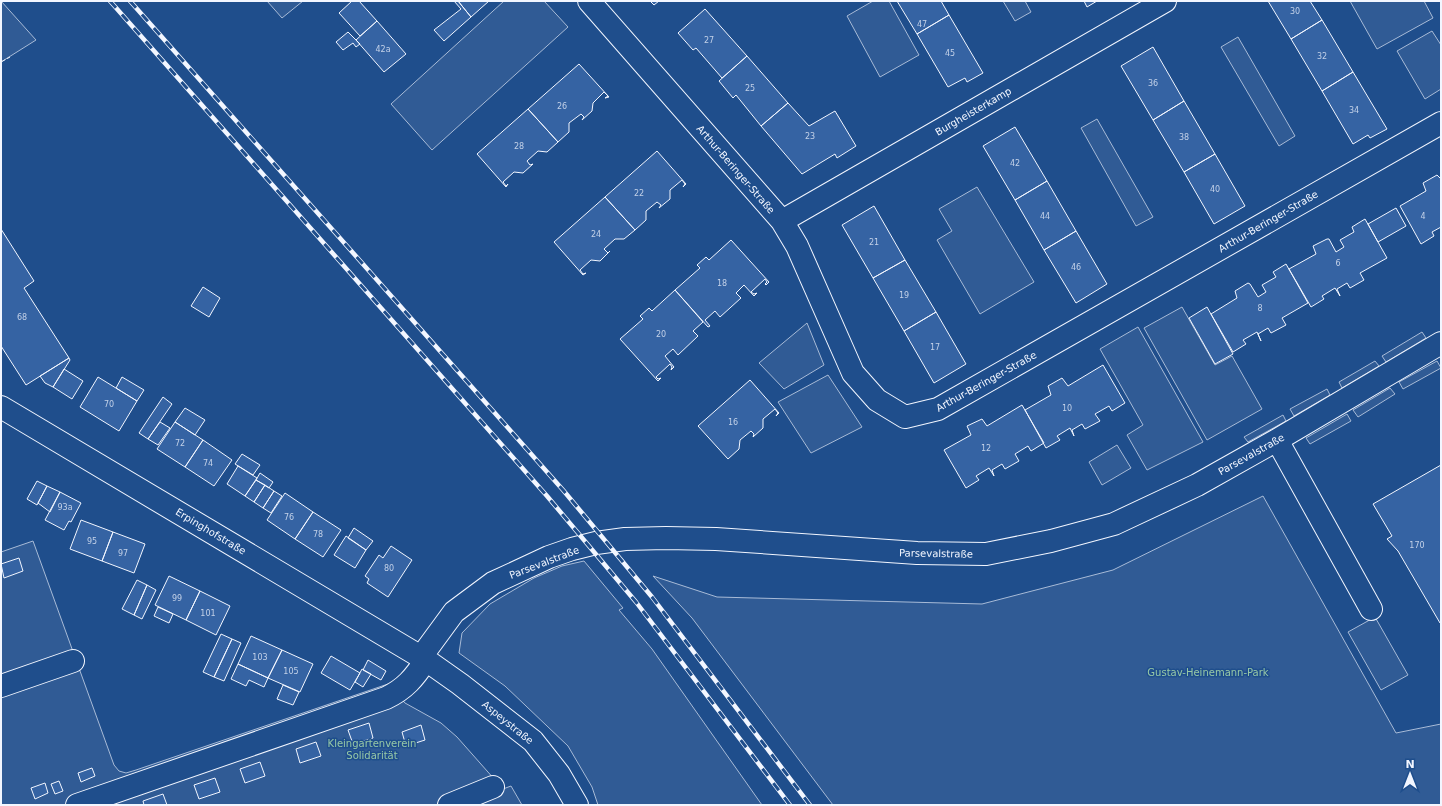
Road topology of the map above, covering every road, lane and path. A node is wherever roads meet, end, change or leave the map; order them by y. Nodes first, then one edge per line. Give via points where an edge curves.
1 (589, 1) edge
2 (1165, 1) edge
3 (1441, 123) edge
4 (782, 221) junction
5 (1441, 343) edge
6 (1, 407) edge
7 (1277, 440) junction
8 (1371, 609) dead end
9 (424, 659) junction
10 (73, 661) dead end
11 (1, 686) edge
12 (493, 787) dead end
13 (77, 805) edge
14 (448, 805) edge
15 (577, 805) edge

1 - 4 street, Arthur-Beringer-Straße
2 - 4 street, Burgheisterkamp
3 - 4 street, Arthur-Beringer-Straße via 938,409 905,417 877,400 854,373 797,246
5 - 7 street, Parsevalstraße
6 - 9 street, Erpinghofstraße
7 - 8 street
7 - 9 street, Parsevalstraße via 1197,485 1114,524 1051,542 986,554 917,553 716,538 625,539 572,549 525,567 493,583 471,598 454,612
9 - 13 street, Parsevalstraße via 413,680 386,698
9 - 15 street, Aspeystraße via 533,741 559,774
10 - 11 street
12 - 14 street

